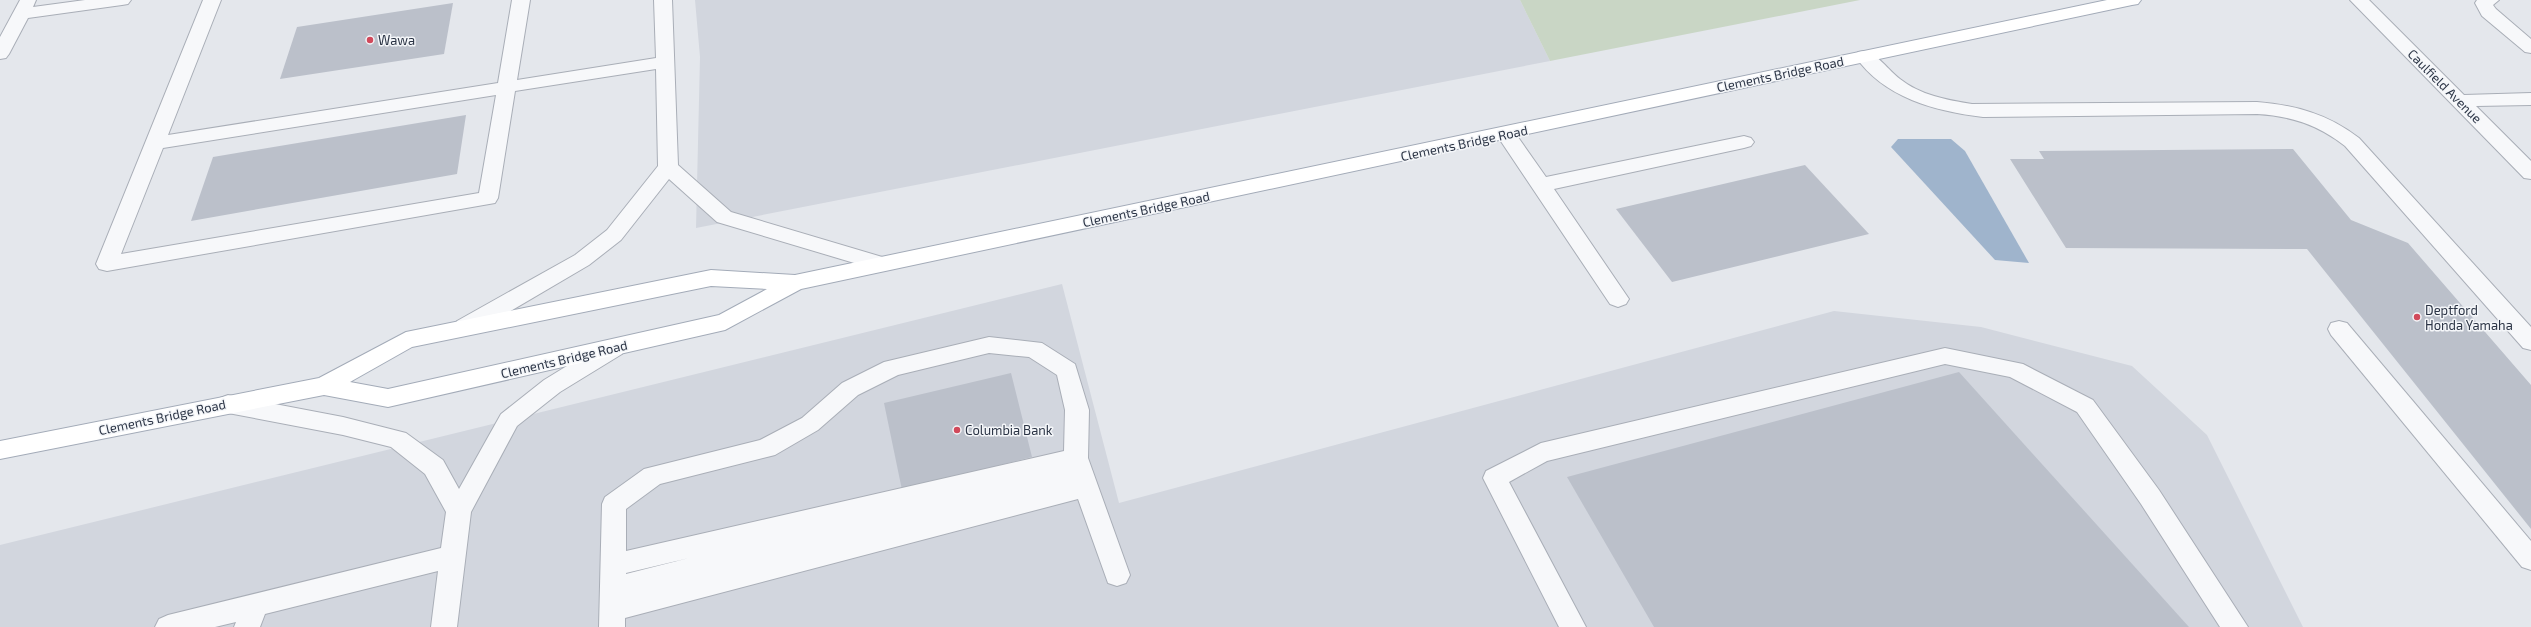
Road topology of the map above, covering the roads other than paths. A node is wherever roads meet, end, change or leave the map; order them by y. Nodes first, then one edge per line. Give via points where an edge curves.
1 (122, 0) edge
2 (212, 0) edge
3 (521, 0) edge
4 (663, 0) edge
5 (2132, 0) edge
6 (2359, 0) edge
7 (2490, 0) edge
8 (25, 7) edge
9 (2531, 48) edge
10 (0, 54) edge
11 (1864, 56) junction
12 (665, 62) junction
13 (506, 87) junction
14 (2531, 99) edge
15 (2460, 101) junction
16 (1506, 134) junction
17 (1744, 142) dead end
18 (155, 143) junction
19 (668, 167) junction
20 (2531, 173) edge
21 (1541, 185) junction
22 (881, 264) junction
23 (795, 283) junction
24 (1618, 299) dead end
25 (465, 327) junction
26 (2339, 329) dead end
27 (2531, 342) edge
28 (614, 348) junction
29 (324, 386) junction
30 (228, 404) junction
31 (0, 450) edge
32 (1081, 473) junction
33 (460, 512) junction
34 (453, 556) junction
35 (2531, 559) edge
36 (1116, 576) dead end
37 (613, 597) edge
38 (251, 620) edge
39 (168, 627) edge
40 (444, 627) edge
41 (1573, 627) edge
42 (2235, 627) edge

1 - 8 street
2 - 18 street
3 - 13 street
4 - 12 street
5 - 11 main road, Clements Bridge Road
6 - 15 street, Caulfield Avenue
7 - 9 street via 2484,4 2488,12
8 - 10 street
11 - 16 main road, Clements Bridge Road
11 - 27 street via 1897,86 1960,109 1983,111 2257,108 2288,110 2315,117 2337,129 2352,142
12 - 13 street
12 - 19 street
13 - 18 street
13 - 18 street via 488,198 107,264
14 - 15 street
15 - 20 street, Caulfield Avenue
16 - 21 street
16 - 22 main road, Clements Bridge Road
17 - 21 street
19 - 22 street via 724,217
19 - 25 street via 614,235 582,260
21 - 24 street
22 - 23 main road, Clements Bridge Road
23 - 25 main road, Clements Bridge Road via 711,278
23 - 28 main road, Clements Bridge Road via 725,322
25 - 29 main road, Clements Bridge Road via 406,340
26 - 35 street
28 - 29 main road, Clements Bridge Road via 388,398
28 - 33 street via 552,386 509,420
29 - 30 main road, Clements Bridge Road
30 - 31 main road, Clements Bridge Road
30 - 33 street via 343,426 398,440 434,467
32 - 36 street
32 - 37 street
32 - 37 street
32 - 37 street via 1076,410 1067,370 1034,348 989,345 892,368 850,389 810,424 766,448 653,476 614,504
33 - 34 street
34 - 38 street
34 - 40 street
38 - 39 street
41 - 42 street via 1495,478 1541,453 1945,356 2015,370 2085,406 2150,496

